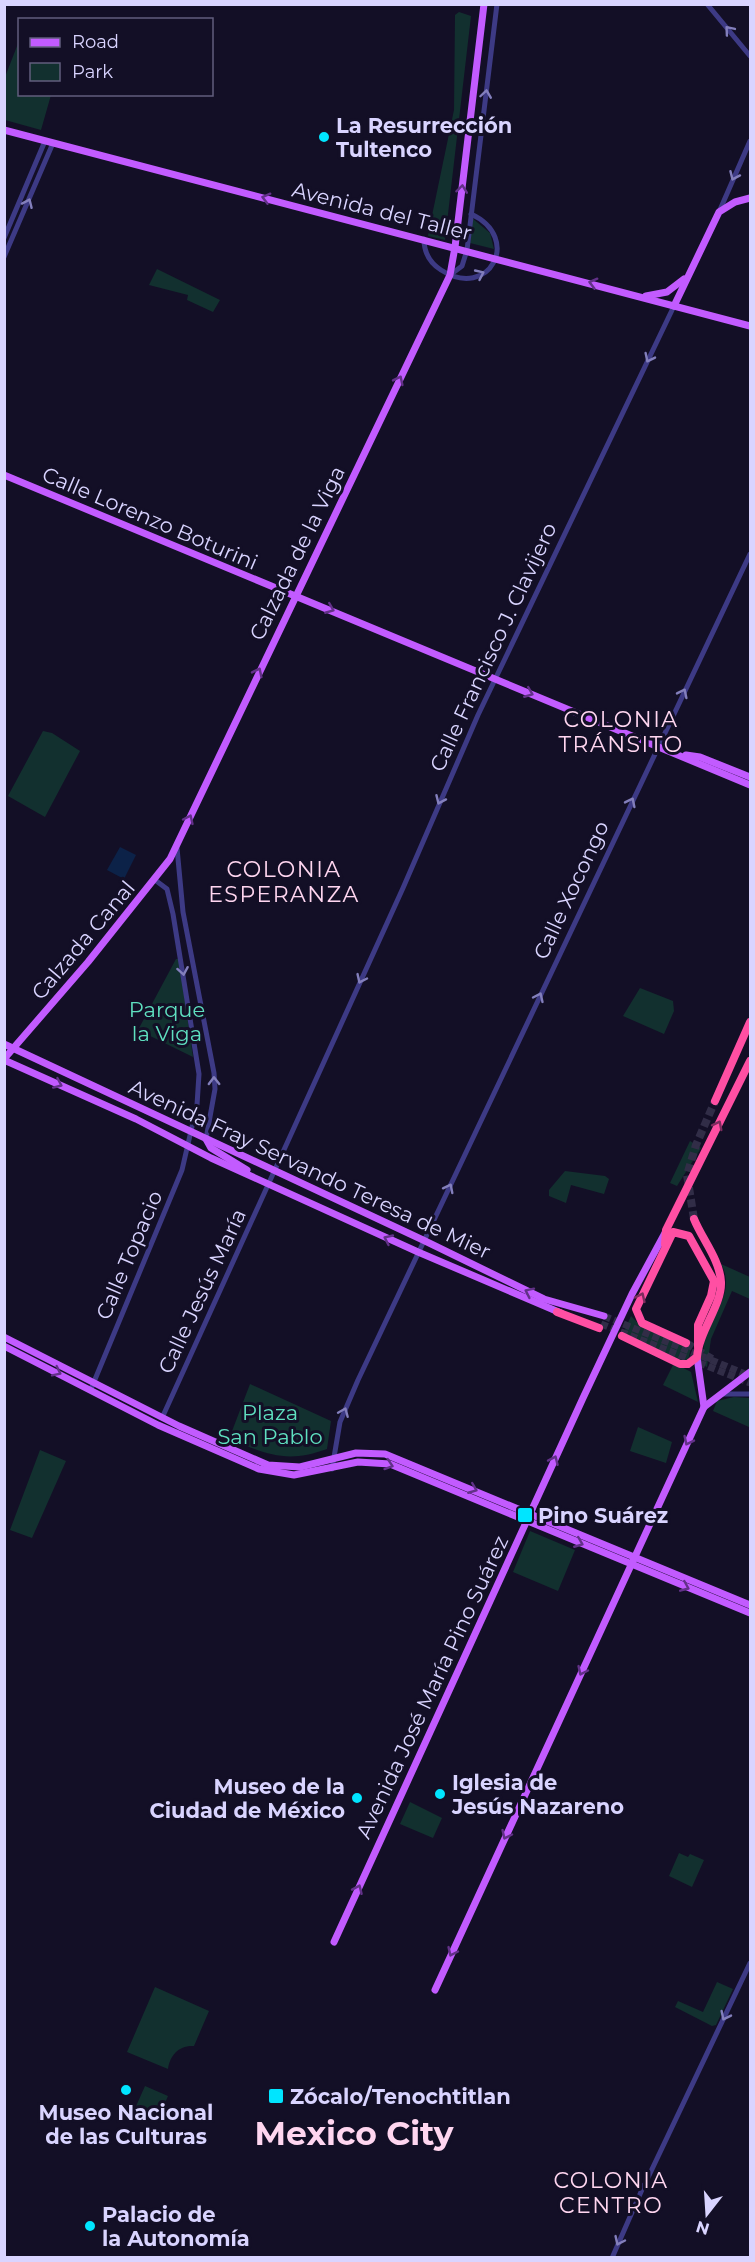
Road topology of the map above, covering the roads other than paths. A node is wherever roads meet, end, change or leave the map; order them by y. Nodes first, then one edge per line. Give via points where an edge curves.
1 (484, 4) edge
2 (497, 4) edge
3 (707, 4) edge
4 (750, 56) edge
5 (4, 130) edge
6 (45, 141) junction
7 (750, 141) edge
8 (53, 143) junction
9 (750, 198) edge
10 (718, 212) junction
11 (471, 214) junction
12 (4, 238) edge
13 (424, 239) junction
14 (455, 247) junction
15 (467, 250) junction
16 (4, 257) edge
17 (497, 257) junction
18 (689, 273) junction
19 (450, 275) junction
20 (638, 295) junction
21 (674, 306) junction
22 (750, 326) edge
23 (4, 475) edge
24 (750, 554) edge
25 (296, 596) junction
26 (495, 678) junction
27 (658, 746) junction
28 (683, 755) junction
29 (750, 777) edge
30 (750, 785) edge
31 (177, 847) junction
32 (155, 880) junction
33 (750, 1022) edge
34 (4, 1044) edge
35 (13, 1048) junction
36 (4, 1060) edge
37 (750, 1061) edge
38 (715, 1101) tunnel mouth
39 (191, 1131) junction
40 (206, 1139) junction
41 (188, 1147) junction
42 (275, 1172) junction
43 (269, 1184) junction
44 (694, 1219) tunnel mouth
45 (666, 1230) junction
46 (423, 1240) junction
47 (665, 1249) junction
48 (417, 1252) junction
49 (557, 1312) joint
50 (604, 1316) tunnel mouth
51 (600, 1326) tunnel mouth
52 (622, 1336) dead end
53 (4, 1337) edge
54 (686, 1343) tunnel mouth
55 (4, 1346) edge
56 (697, 1352) junction
57 (750, 1372) edge
58 (94, 1381) junction
59 (91, 1389) junction
60 (721, 1394) junction
61 (750, 1394) edge
62 (704, 1407) junction
63 (160, 1421) junction
64 (178, 1426) junction
65 (192, 1440) junction
66 (332, 1460) junction
67 (332, 1469) junction
68 (530, 1513) junction
69 (527, 1521) junction
70 (633, 1560) junction
71 (750, 1605) edge
72 (750, 1613) edge
73 (334, 1942) dead end
74 (750, 1963) edge
75 (435, 1990) dead end
76 (612, 2258) edge

14 -> 1 main road, Calzada de la Viga
11 -> 2 street, Calzada de la Viga
4 -> 3 street
5 - 6 main road, Avenida del Taller
6 - 8 main road, Avenida del Taller
6 - 12 street
7 -> 10 street, Calle Francisco J. Clavijero
13 -> 8 main road, Avenida del Taller
16 -> 8 street
9 - 10 main road
10 - 18 main road, Calle Francisco J. Clavijero
11 - 15 street, Calzada de la Viga
11 - 17 street via 491,230
13 - 14 main road, Avenida del Taller
13 - 19 street via 431,261
14 - 15 main road, Avenida del Taller
14 - 19 main road, Calzada de la Viga
15 - 17 main road, Avenida del Taller
15 - 19 street, Calzada de la Viga via 462,266
19 -> 17 street via 467,279 482,275
20 -> 17 main road, Avenida del Taller
18 - 20 main road via 667,292
18 - 21 main road, Calle Francisco J. Clavijero
25 -> 19 main road, Calzada de la Viga
20 - 21 main road, Avenida del Taller
21 - 22 main road, Avenida del Taller
21 -> 26 street, Calle Francisco J. Clavijero
23 - 25 main road, Calle Lorenzo Boturini
27 -> 24 street, Calle Xocongo
25 -> 26 main road, Calle Lorenzo Boturini
31 -> 25 main road, Calzada de la Viga
26 -> 27 main road, Calle Lorenzo Boturini
26 -> 42 street, Calle Francisco J. Clavijero
27 - 28 main road, Calle Lorenzo Boturini
46 -> 27 street, Calle Xocongo
28 - 29 main road, Calle Lorenzo Boturini via 700,756
28 - 30 main road, Calle Lorenzo Boturini
31 - 32 main road, Calzada de la Viga
40 -> 31 street, Calzada de la Viga via 214,1073 183,912
32 - 35 main road, Calzada Canal
32 -> 39 street via 167,889 173,914 199,1074
33 - 38 highway
34 - 35 main road, Avenida Fray Servando Teresa de Mier
35 - 36 main road, Calzada Canal
35 - 39 main road, Avenida Fray Servando Teresa de Mier
36 -> 41 main road, Avenida Fray Servando Teresa de Mier via 136,1119
45 -> 37 highway
39 - 40 main road, Avenida Fray Servando Teresa de Mier
39 - 41 street, Calle Topacio
40 - 42 main road, Avenida Fray Servando Teresa de Mier
40 - 43 main road via 211,1148
41 - 43 main road, Avenida Fray Servando Teresa de Mier
41 - 58 street, Calle Topacio via 175,1188
42 - 43 street, Calle Jesús María
42 - 46 main road, Avenida Fray Servando Teresa de Mier
48 -> 43 main road, Avenida Fray Servando Teresa de Mier
43 - 63 street, Calle Jesús María
44 - 56 highway via 719,1269 722,1284
45 - 47 highway
68 -> 45 main road, Avenida José María Pino Suárez
46 - 48 street, Calle Xocongo
50 -> 46 main road, Avenida Fray Servando Teresa de Mier via 544,1299
54 -> 47 highway via 642,1323 637,1316 637,1305
47 - 56 highway via 673,1232 685,1233 712,1273 714,1289 698,1325
48 - 49 main road, Avenida Fray Servando Teresa de Mier
66 -> 48 street, Calle Xocongo via 340,1422
49 - 51 highway
52 - 56 highway via 680,1364 688,1364
53 - 58 main road
55 -> 59 main road
56 - 62 main road
57 - 60 main road
58 - 59 street, Calle Topacio
58 - 63 main road
59 - 63 main road
60 - 61 street
60 - 62 main road
62 -> 70 main road
63 - 64 main road
63 - 65 main road
64 - 65 main road
64 - 66 main road via 275,1466 300,1467
65 - 67 main road via 266,1472 294,1475
66 - 67 street, Calle Xocongo
66 -> 68 main road via 363,1453 385,1454
67 -> 69 main road via 358,1461 384,1463
68 - 69 main road, Avenida José María Pino Suárez
68 - 70 main road
69 -> 70 main road
73 -> 69 main road, Avenida José María Pino Suárez
70 - 71 main road
70 -> 72 main road
70 -> 75 main road
74 -> 76 street

